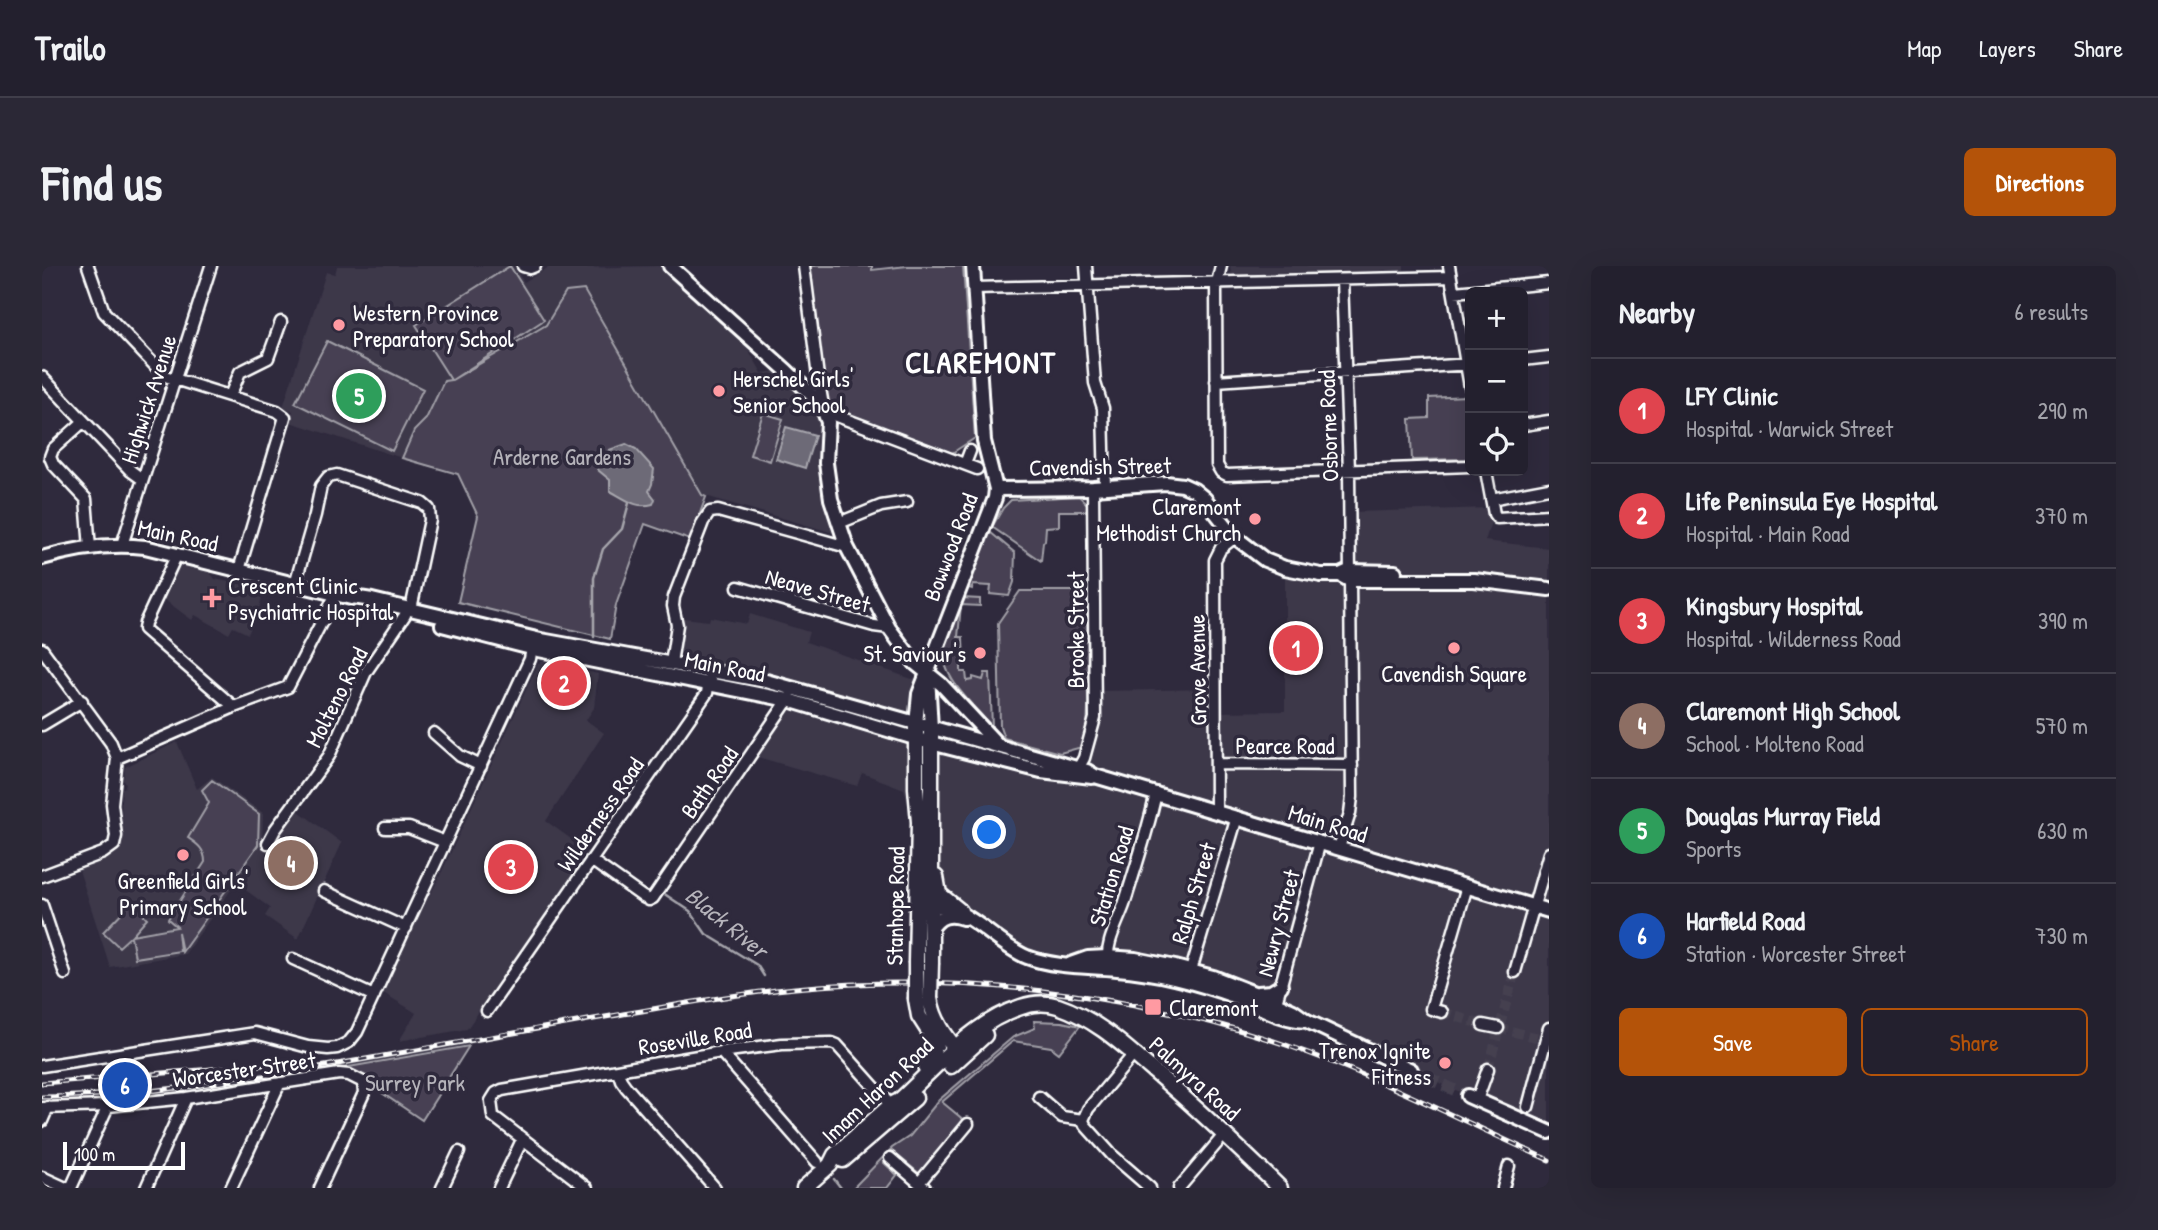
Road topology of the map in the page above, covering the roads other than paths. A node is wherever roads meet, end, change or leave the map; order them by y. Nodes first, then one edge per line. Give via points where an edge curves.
1 (88, 266) edge
2 (211, 266) edge
3 (523, 266) edge
4 (535, 266) edge
5 (670, 266) edge
6 (804, 266) edge
7 (973, 266) edge
8 (1086, 266) edge
9 (1221, 266) edge
10 (1450, 272) edge
11 (1342, 280) junction
12 (1217, 282) junction
13 (1549, 283) edge
14 (1087, 284) junction
15 (974, 288) junction
16 (1454, 292) junction
17 (281, 322) dead end
18 (1465, 350) edge
19 (1549, 357) edge
20 (1528, 359) edge
21 (1465, 365) edge
22 (1345, 372) junction
23 (42, 377) edge
24 (174, 380) junction
25 (1216, 381) junction
26 (230, 396) junction
27 (824, 411) junction
28 (1549, 421) edge
29 (83, 422) junction
30 (1528, 424) edge
31 (970, 451) dead end
32 (965, 464) junction
33 (1465, 466) edge
34 (977, 469) dead end
35 (1349, 470) junction
36 (1487, 476) edge
37 (142, 479) junction
38 (1099, 488) junction
39 (1549, 488) edge
40 (996, 489) junction
41 (1492, 499) junction
42 (907, 502) dead end
43 (1549, 515) edge
44 (839, 523) junction
45 (1235, 537) junction
46 (122, 545) junction
47 (848, 547) junction
48 (90, 548) junction
49 (177, 554) junction
50 (42, 558) edge
51 (239, 570) junction
52 (1346, 576) junction
53 (1549, 581) edge
54 (295, 584) junction
55 (738, 587) dead end
56 (1549, 589) edge
57 (341, 595) junction
58 (408, 612) junction
59 (889, 628) junction
60 (532, 643) junction
61 (42, 649) edge
62 (671, 663) junction
63 (711, 670) junction
64 (928, 674) junction
65 (709, 683) junction
66 (791, 694) junction
67 (82, 701) junction
68 (234, 707) junction
69 (42, 724) edge
70 (915, 731) junction
71 (433, 733) dead end
72 (931, 736) junction
73 (1001, 747) junction
74 (117, 758) junction
75 (1217, 764) junction
76 (1352, 765) junction
77 (481, 766) junction
78 (1077, 772) junction
79 (1156, 793) junction
80 (1216, 811) junction
81 (1237, 817) junction
82 (385, 828) dead end
83 (445, 842) junction
84 (1320, 842) junction
85 (268, 843) dead end
86 (930, 845) junction
87 (1339, 848) junction
88 (1549, 853) edge
89 (591, 860) junction
90 (42, 876) edge
91 (1467, 886) junction
92 (324, 891) dead end
93 (42, 905) edge
94 (1533, 906) junction
95 (930, 907) junction
96 (1549, 911) edge
97 (965, 915) junction
98 (406, 928) junction
99 (931, 929) junction
100 (293, 959) dead end
101 (921, 961) junction
102 (1111, 963) junction
103 (1515, 972) tunnel mouth
104 (65, 974) dead end
105 (1189, 976) junction
106 (1281, 986) junction
107 (1254, 993) junction
108 (374, 996) junction
109 (923, 998) junction
110 (1274, 1008) junction
111 (487, 1011) dead end
112 (1072, 1012) junction
113 (1442, 1012) dead end
114 (1483, 1025) tunnel mouth
115 (1498, 1028) tunnel mouth
116 (1549, 1028) edge
117 (931, 1037) junction
118 (722, 1052) junction
119 (1134, 1054) junction
120 (954, 1056) junction
121 (42, 1066) edge
122 (1488, 1069) tunnel mouth
123 (1411, 1070) tunnel mouth
124 (618, 1071) junction
125 (279, 1085) junction
126 (1039, 1097) dead end
127 (186, 1098) junction
128 (1473, 1098) joint
129 (889, 1103) junction
130 (107, 1106) junction
131 (1528, 1107) dead end
132 (45, 1108) edge
133 (1083, 1120) junction
134 (42, 1121) edge
135 (968, 1124) dead end
136 (1549, 1132) edge
137 (1224, 1135) junction
138 (522, 1140) junction
139 (459, 1152) dead end
140 (890, 1158) dead end
141 (824, 1163) junction
142 (1509, 1166) dead end
143 (42, 1177) edge
144 (922, 1186) edge
145 (69, 1188) edge
146 (146, 1188) edge
147 (232, 1188) edge
148 (320, 1188) edge
149 (442, 1188) edge
150 (499, 1188) edge
151 (587, 1188) edge
152 (715, 1188) edge
153 (804, 1188) edge
154 (1150, 1188) edge
155 (1179, 1188) edge
156 (1280, 1188) edge
157 (1503, 1188) edge

1 - 24 street via 104,312
2 - 24 street, Highwick Avenue
3 - 4 street
5 - 27 street via 806,388
6 - 27 street
7 - 15 street, Bowwood Road
8 - 14 street, Brooke Street
9 - 12 street
10 - 11 street
10 - 16 street
11 - 12 street
11 - 22 street, Osborne Road
12 - 14 street
12 - 25 street
13 - 16 street
14 - 15 street
14 - 38 street, Brooke Street via 1095,383 1103,416
15 - 40 street, Bowwood Road via 984,441
16 - 18 street
17 - 26 street via 268,358 238,375
19 - 20 street
21 - 22 street
22 - 25 street
22 - 35 street, Osborne Road
23 - 29 street
24 - 26 street
24 - 37 street, Highwick Avenue
25 - 35 street via 1218,470 1227,475
26 - 51 street via 285,417
27 - 32 street
27 - 44 street via 827,475
28 - 30 street
29 - 37 street
29 - 48 street via 50,457 86,499
31 - 32 street
32 - 34 street
33 - 35 street
35 - 52 street, Osborne Road
36 - 41 street
37 - 46 street, Highwick Avenue
38 - 40 street, Cavendish Street
38 - 45 street, Cavendish Street via 1166,483 1189,487 1205,499
38 - 78 street, Brooke Street via 1094,718
39 - 41 street
40 - 64 street, Bowwood Road
41 - 43 street via 1494,514 1500,518
42 - 44 street via 881,506
44 - 47 street
45 - 52 street, Cavendish Street via 1275,565 1310,574
45 - 75 street, Grove Avenue via 1215,560
46 - 48 street, Main Road
46 - 49 street, Main Road
47 - 59 street
47 - 62 street via 710,512 674,597 676,635
48 - 50 street, Main Road
49 - 51 street, Main Road
49 - 68 street via 144,629
51 - 54 street, Main Road
52 - 53 street, Cavendish Street via 1476,573
52 - 56 street, Cavendish Street via 1474,580
52 - 76 street, Osborne Road
54 - 57 street, Main Road
54 - 58 street via 321,485 328,477 344,477 429,509
55 - 59 street, Neave Street
57 - 58 street, Main Road
57 - 68 street via 288,687
58 - 60 street, Main Road
58 - 85 street, Molteno Road via 366,672 329,755
59 - 64 street
60 - 62 street, Main Road
60 - 65 street, Main Road
60 - 77 street via 530,659
61 - 67 street
62 - 63 street, Main Road
63 - 65 street, Wilderness Road
63 - 66 street, Main Road
64 - 70 street, Bowwood Road via 919,694
64 - 72 street, Bowwood Road
64 - 73 street
65 - 66 street, Main Road
65 - 89 street, Wilderness Road via 707,693
66 - 70 street, Main Road
66 - 89 street, Bath Road via 653,898 646,899
67 - 69 street
67 - 74 street
68 - 74 street
70 - 72 street, Main Road
70 - 101 main road, Stanhope Road
71 - 77 street via 460,756
72 - 73 street, Main Road
72 - 78 street, Main Road via 1041,771
72 - 86 main road, Stanhope Road
73 - 78 street, Main Road
74 - 90 street via 114,845
75 - 76 street, Pearce Road
75 - 80 street, Grove Avenue
76 - 87 street, Osborne Road via 1351,805
77 - 83 street
78 - 79 street, Main Road
79 - 80 street, Main Road
79 - 102 street, Station Road
80 - 81 street, Main Road
81 - 84 street, Main Road
81 - 105 street, Ralph Street
82 - 83 street via 409,828
83 - 98 street
84 - 87 street, Main Road
84 - 106 street, Newry Street
86 - 95 main road, Stanhope Road
86 - 97 main road via 937,890
87 - 91 street, Main Road
88 - 94 street
89 - 111 street, Wilderness Road
91 - 94 street, Main Road
91 - 113 street via 1431,1009
92 - 98 street
93 - 104 street
94 - 96 street, Main Road
94 - 103 street
95 - 97 street via 945,906
95 - 99 main road, Stanhope Road
95 - 101 main road via 924,914
97 - 99 street via 948,915
97 - 102 street via 1026,956 1055,964 1071,965 1088,958
98 - 108 street
99 - 101 main road, Stanhope Road
100 - 108 street
101 - 109 main road, Stanhope Road, bridge
102 - 105 street via 1135,959
105 - 107 street via 1213,977
105 - 110 street
106 - 107 street
106 - 110 street, Newry Street
107 - 110 street
108 - 121 street via 354,1038 337,1048 318,1049 255,1033
109 - 117 main road, Stanhope Road via 919,1016
109 - 120 main road, Stanhope Road
110 - 123 street via 1291,1020 1307,1021
112 - 119 main road, Palmyra Road
112 - 120 main road via 1012,1020
112 - 120 main road, Palmyra Road via 1049,1003 1031,1005 998,1018
114 - 115 street
116 - 131 street
117 - 120 main road, Stanhope Road
117 - 129 main road via 933,1062
118 - 124 street, Roseville Road
118 - 129 street, Roseville Road via 782,1044 835,1044
118 - 141 street
119 - 133 street
119 - 137 main road, Palmyra Road
120 - 129 main road, Imam Haron Road via 900,1101
120 - 141 main road, Imam Haron Road via 863,1144 841,1162
122 - 128 street
124 - 138 street, Roseville Road via 499,1091 491,1101 493,1116
124 - 152 street via 626,1087
125 - 127 street, Worcester Street
125 - 147 street
125 - 148 street, Worcester Street via 343,1074 361,1080 364,1086
126 - 133 street via 1062,1116
127 - 130 street, Worcester Street
127 - 146 street
128 - 136 street
129 - 141 main road, Imam Haron Road
130 - 132 street, Worcester Street
130 - 145 street
132 - 134 street
133 - 154 street via 1112,1155
135 - 144 street
137 - 155 street
137 - 156 main road, Palmyra Road
138 - 150 street
138 - 151 street
139 - 149 street
140 - 144 street
141 - 153 main road, Imam Haron Road
142 - 157 street
143 - 145 street

